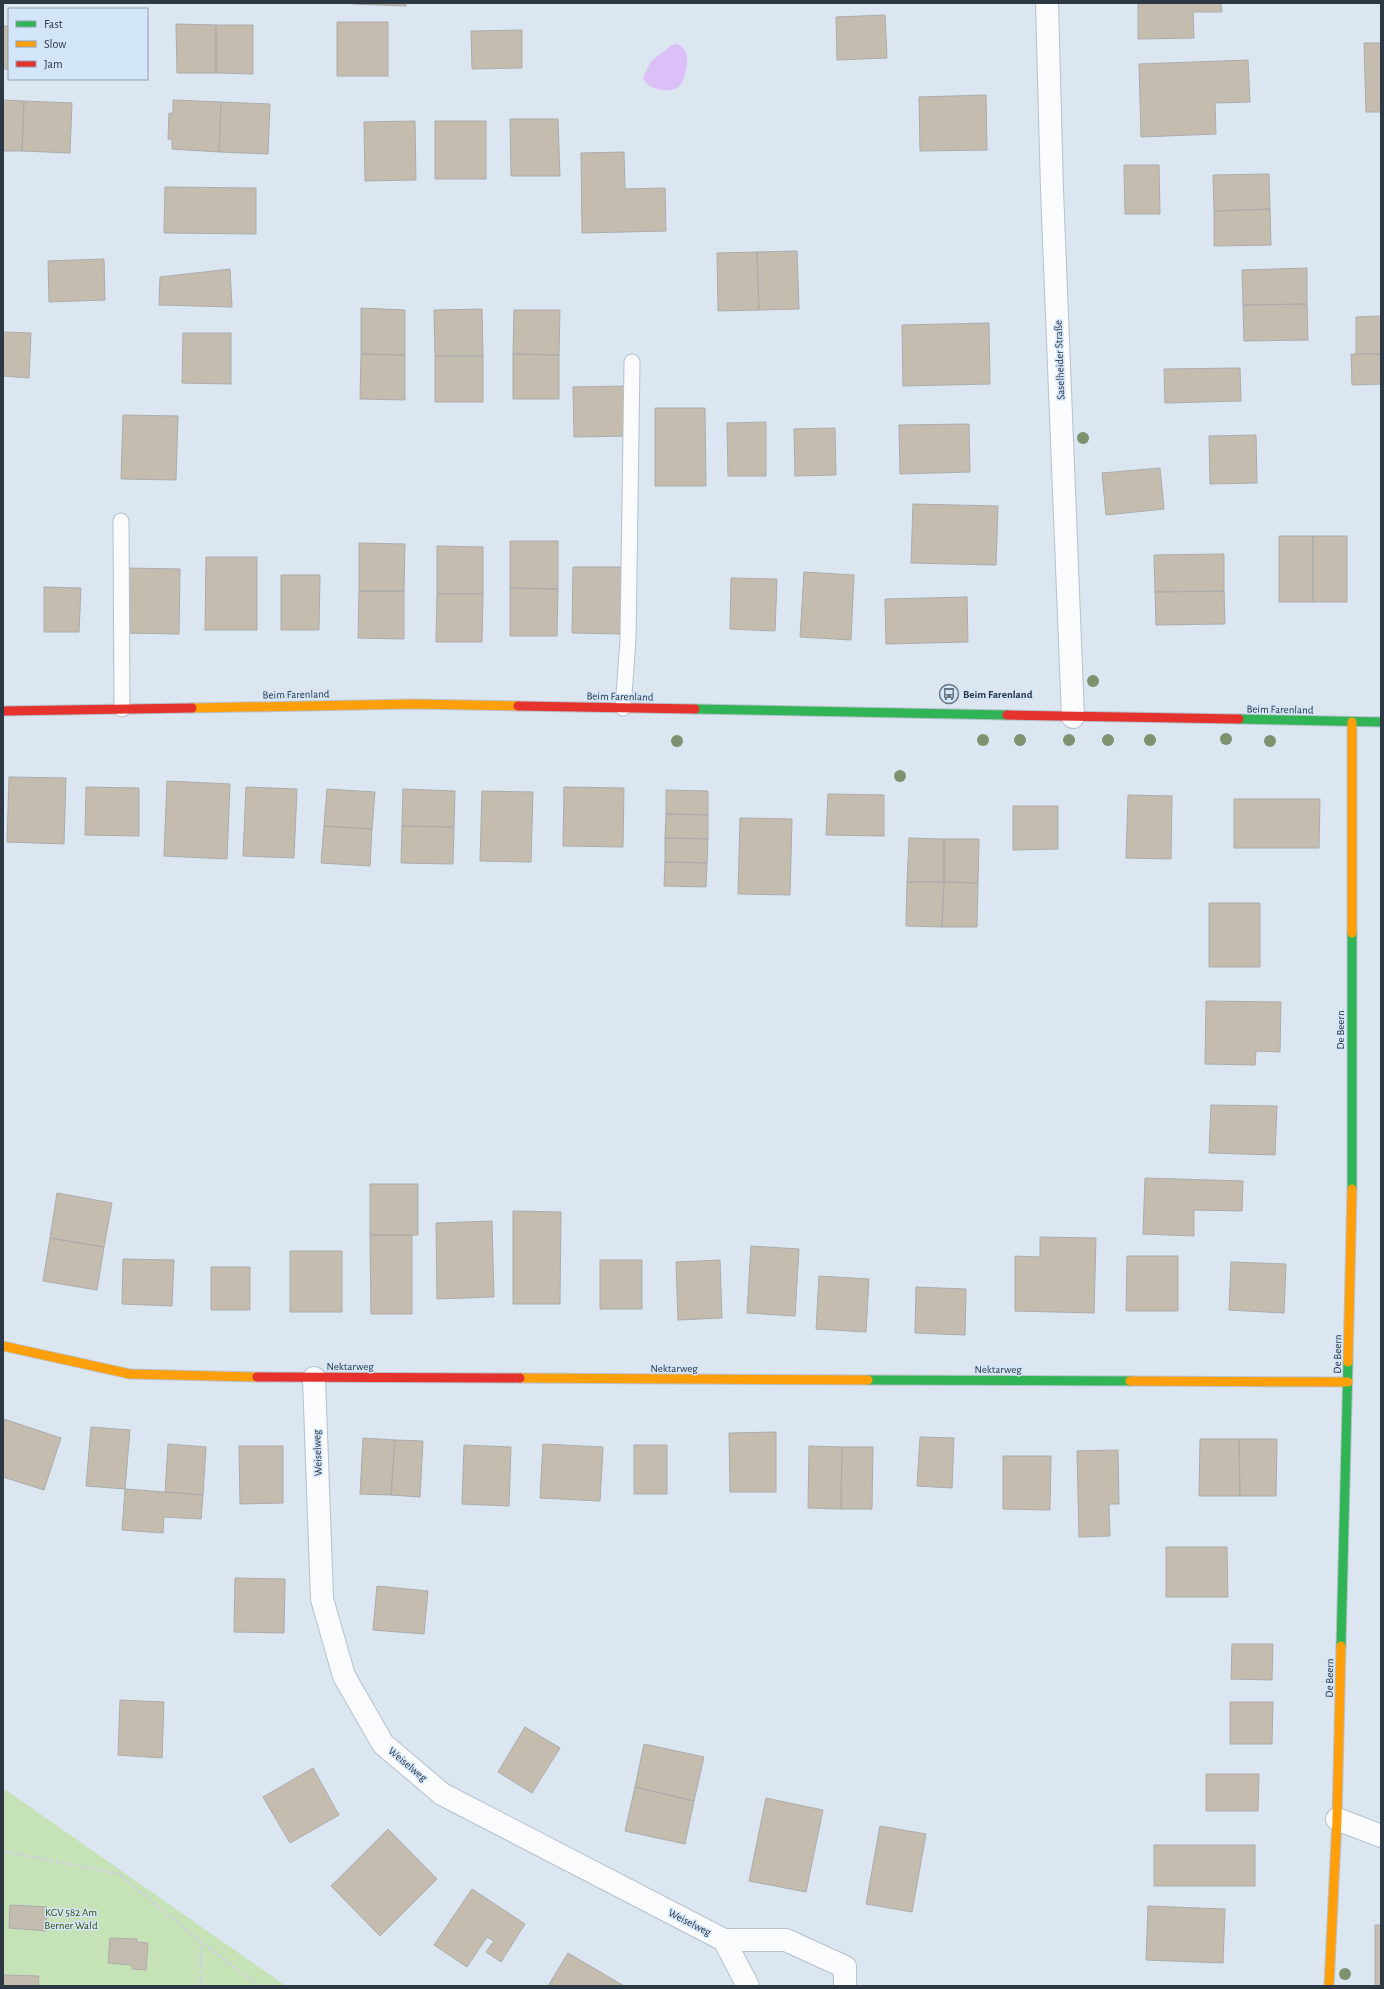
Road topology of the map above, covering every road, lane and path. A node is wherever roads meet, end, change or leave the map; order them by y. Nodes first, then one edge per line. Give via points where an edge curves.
1 (1047, 3) edge
2 (632, 362) dead end
3 (121, 521) dead end
4 (623, 708) junction
5 (122, 709) junction
6 (3, 711) edge
7 (1073, 717) junction
8 (1352, 722) junction
9 (1381, 722) edge
10 (3, 1346) edge
11 (314, 1378) junction
12 (1348, 1382) junction
13 (1337, 1819) junction
14 (1381, 1836) edge
15 (3, 1852) edge
16 (724, 1940) junction
17 (201, 1942) junction
18 (201, 1986) edge
19 (259, 1986) edge
20 (748, 1986) edge
21 (845, 1986) edge
22 (1329, 1986) edge

1 - 7 street, Saselheider Straße
2 - 4 lane via 628,640
3 - 5 lane
4 - 5 street, Beim Farenland via 413,704
4 - 7 street, Beim Farenland
5 - 6 street, Beim Farenland
7 - 8 street, Beim Farenland
8 - 9 street, Beim Farenland
8 - 12 street, De Beern via 1352,1169
10 - 11 street, Nektarweg via 130,1374
11 - 12 street, Nektarweg
11 - 16 street, Weiselweg via 322,1599 344,1676 383,1744 442,1794
12 - 13 street, De Beern
13 - 14 street
13 - 22 street, De Beern
15 - 17 path via 119,1874
16 - 20 street, Weiselweg
16 - 21 street, Weiselweg via 786,1940 845,1967
17 - 18 path
17 - 19 path

